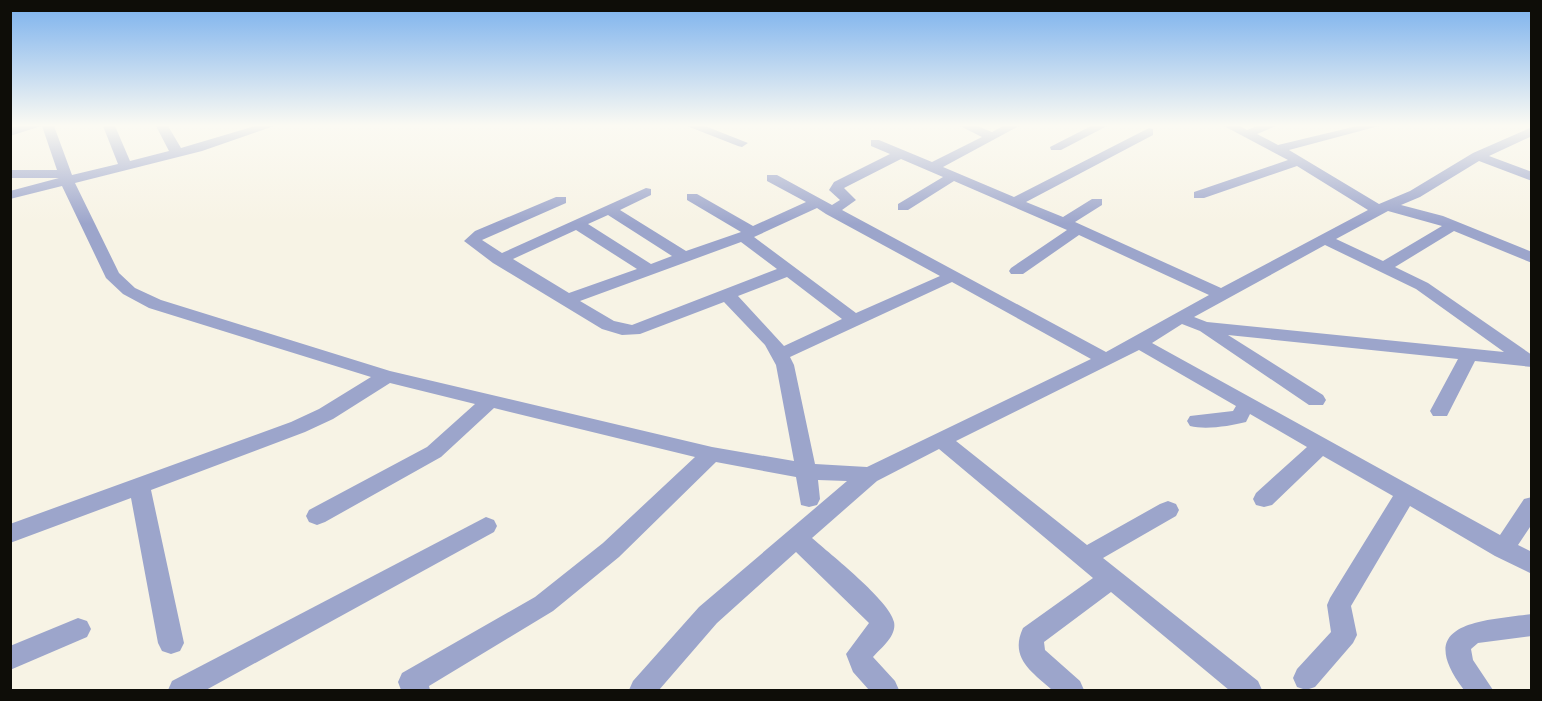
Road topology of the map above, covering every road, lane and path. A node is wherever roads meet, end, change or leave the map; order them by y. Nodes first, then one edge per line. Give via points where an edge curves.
1 (59, 159) edge
2 (122, 159) edge
3 (154, 159) edge
4 (891, 159) edge
5 (913, 159) edge
6 (949, 159) edge
7 (1098, 159) edge
8 (1295, 159) edge
9 (1474, 159) edge
10 (1485, 159) edge
11 (1299, 161) junction
12 (125, 166) junction
13 (933, 167) junction
14 (10, 174) edge
15 (953, 176) junction
16 (1532, 177) edge
17 (66, 178) junction
18 (772, 178) dead end
19 (646, 192) dead end
20 (10, 195) edge
21 (1199, 195) dead end
22 (692, 197) dead end
23 (561, 201) dead end
24 (1015, 202) junction
25 (1097, 202) dead end
26 (824, 207) junction
27 (903, 207) dead end
28 (1382, 208) junction
29 (609, 209) junction
30 (577, 224) junction
31 (1454, 225) junction
32 (1071, 226) junction
33 (747, 234) junction
34 (1325, 239) junction
35 (684, 257) junction
36 (1532, 258) edge
37 (500, 260) junction
38 (1385, 266) junction
39 (650, 270) junction
40 (789, 270) junction
41 (1017, 271) dead end
42 (952, 276) junction
43 (727, 295) junction
44 (1222, 295) junction
45 (566, 300) junction
46 (1181, 317) junction
47 (854, 320) junction
48 (1204, 327) junction
49 (1120, 352) junction
50 (781, 354) junction
51 (1469, 355) junction
52 (1530, 362) edge
53 (387, 376) junction
54 (1316, 400) dead end
55 (490, 401) junction
56 (1247, 403) junction
57 (1440, 411) dead end
58 (1197, 421) dead end
59 (941, 440) junction
60 (1322, 445) junction
61 (712, 454) junction
62 (806, 471) junction
63 (869, 475) junction
64 (139, 486) junction
65 (1406, 493) junction
66 (1264, 499) dead end
67 (808, 500) dead end
68 (1532, 505) edge
69 (1168, 510) dead end
70 (317, 516) dead end
71 (486, 526) dead end
72 (10, 534) edge
73 (798, 538) junction
74 (1503, 549) junction
75 (1085, 557) junction
76 (1532, 564) edge
77 (1111, 578) junction
78 (1532, 625) edge
79 (78, 629) dead end
80 (171, 643) dead end
81 (10, 658) edge
82 (1306, 678) dead end
83 (407, 688) edge
84 (647, 688) edge
85 (181, 690) edge
86 (886, 690) edge
87 (1071, 690) edge
88 (1248, 690) edge
89 (1480, 690) edge

1 - 17 street
2 - 12 street
3 - 12 street
4 - 26 street via 838,184 836,190 849,201
5 - 13 street
6 - 13 street
7 - 24 street
8 - 11 street
9 - 28 street via 1415,194
10 - 16 street
11 - 21 street
11 - 28 street
12 - 17 street
13 - 15 street
14 - 17 street
15 - 24 street
15 - 27 street
17 - 20 street
17 - 53 street via 112,275 129,291 154,304
18 - 26 street
19 - 29 street
22 - 33 street
23 - 37 street via 480,234 472,241
24 - 32 street
25 - 32 street
26 - 33 street
26 - 42 street
28 - 31 street via 1420,213
28 - 34 street
29 - 30 street
29 - 35 street
30 - 37 street
30 - 39 street
31 - 36 street
31 - 38 street
32 - 41 street
32 - 44 street
33 - 35 street
33 - 40 street
34 - 38 street
34 - 44 street
35 - 39 street
37 - 45 street
38 - 52 street via 1422,286
39 - 45 street
40 - 43 street
40 - 47 street
42 - 47 street
42 - 49 street
43 - 45 street via 634,330 608,326
43 - 50 street
44 - 46 street
46 - 48 street
46 - 49 street
47 - 50 street
48 - 51 street
48 - 54 street
49 - 56 street
49 - 59 street
50 - 62 street
51 - 52 street
51 - 57 street
53 - 55 street
53 - 64 street via 298,427
55 - 61 street
55 - 70 street via 434,452
56 - 58 street via 1239,417
56 - 60 street
59 - 63 street
59 - 75 street
60 - 65 street
60 - 66 street
61 - 62 street
61 - 83 street via 611,550 544,604
62 - 63 street
62 - 67 street
63 - 73 street
64 - 72 street
64 - 80 street
65 - 74 street
65 - 82 street via 1339,605 1344,634
68 - 74 street
69 - 75 street
71 - 85 street
73 - 84 street via 708,615
73 - 86 street via 877,614 882,623 880,632 859,654 862,664
74 - 76 street
75 - 77 street
77 - 87 street via 1032,636 1030,646 1035,658
77 - 88 street
78 - 89 street via 1473,633 1458,643 1457,654 1463,667
79 - 81 street

